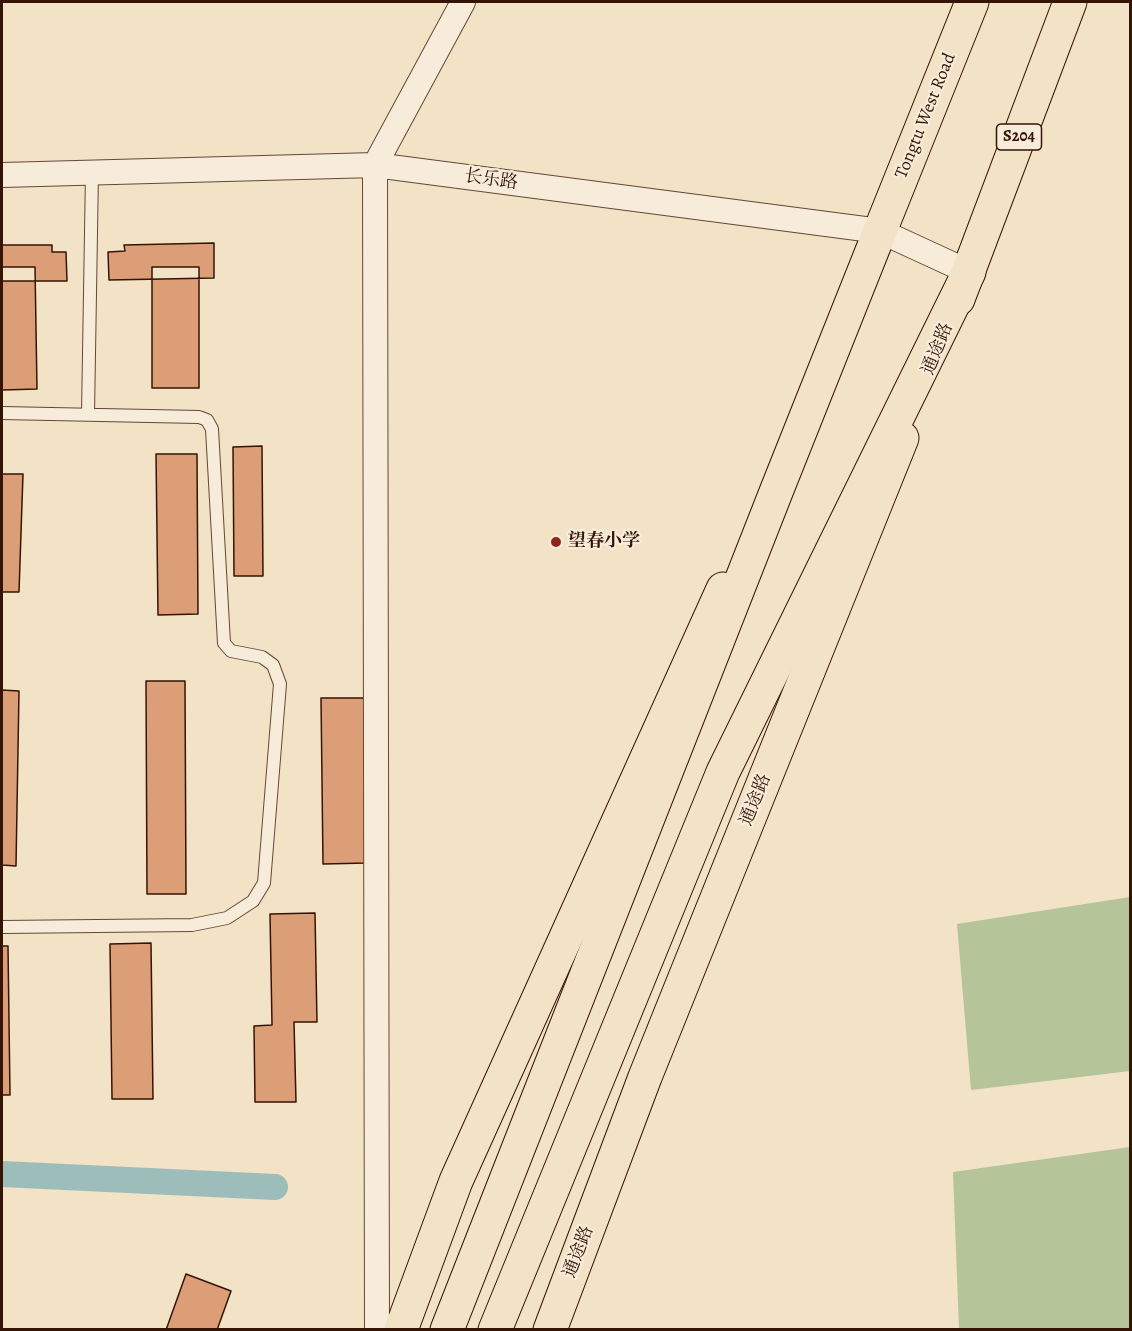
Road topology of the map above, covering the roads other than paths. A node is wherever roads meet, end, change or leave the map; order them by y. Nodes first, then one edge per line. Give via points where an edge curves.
1 (463, 2) edge
2 (972, 2) edge
3 (1070, 2) edge
4 (375, 165) junction
5 (92, 172) junction
6 (2, 175) edge
7 (880, 231) junction
8 (969, 272) junction
9 (850, 305) junction
10 (2, 413) edge
11 (88, 414) junction
12 (2, 927) edge
13 (377, 1329) edge
14 (401, 1329) edge
15 (447, 1329) edge
16 (495, 1329) edge
17 (550, 1329) edge

1 - 4 street
2 - 7 main road, Tongtu West Road
3 - 8 main road, S204
4 - 5 street, 长乐路
4 - 7 street, 长乐路
4 - 13 street
5 - 6 street, 长乐路
5 - 11 lane
7 - 8 street, 长乐路
7 - 9 main road, Tongtu West Road
8 - 16 main road via 723,772
8 - 17 main road, 通途路 via 645,1077
9 - 14 main road via 456,1181
9 - 15 main road
10 - 11 lane
11 - 12 lane via 199,417 207,420 212,429 224,643 231,651 262,657 273,665 280,684 264,883 253,901 227,918 192,925

